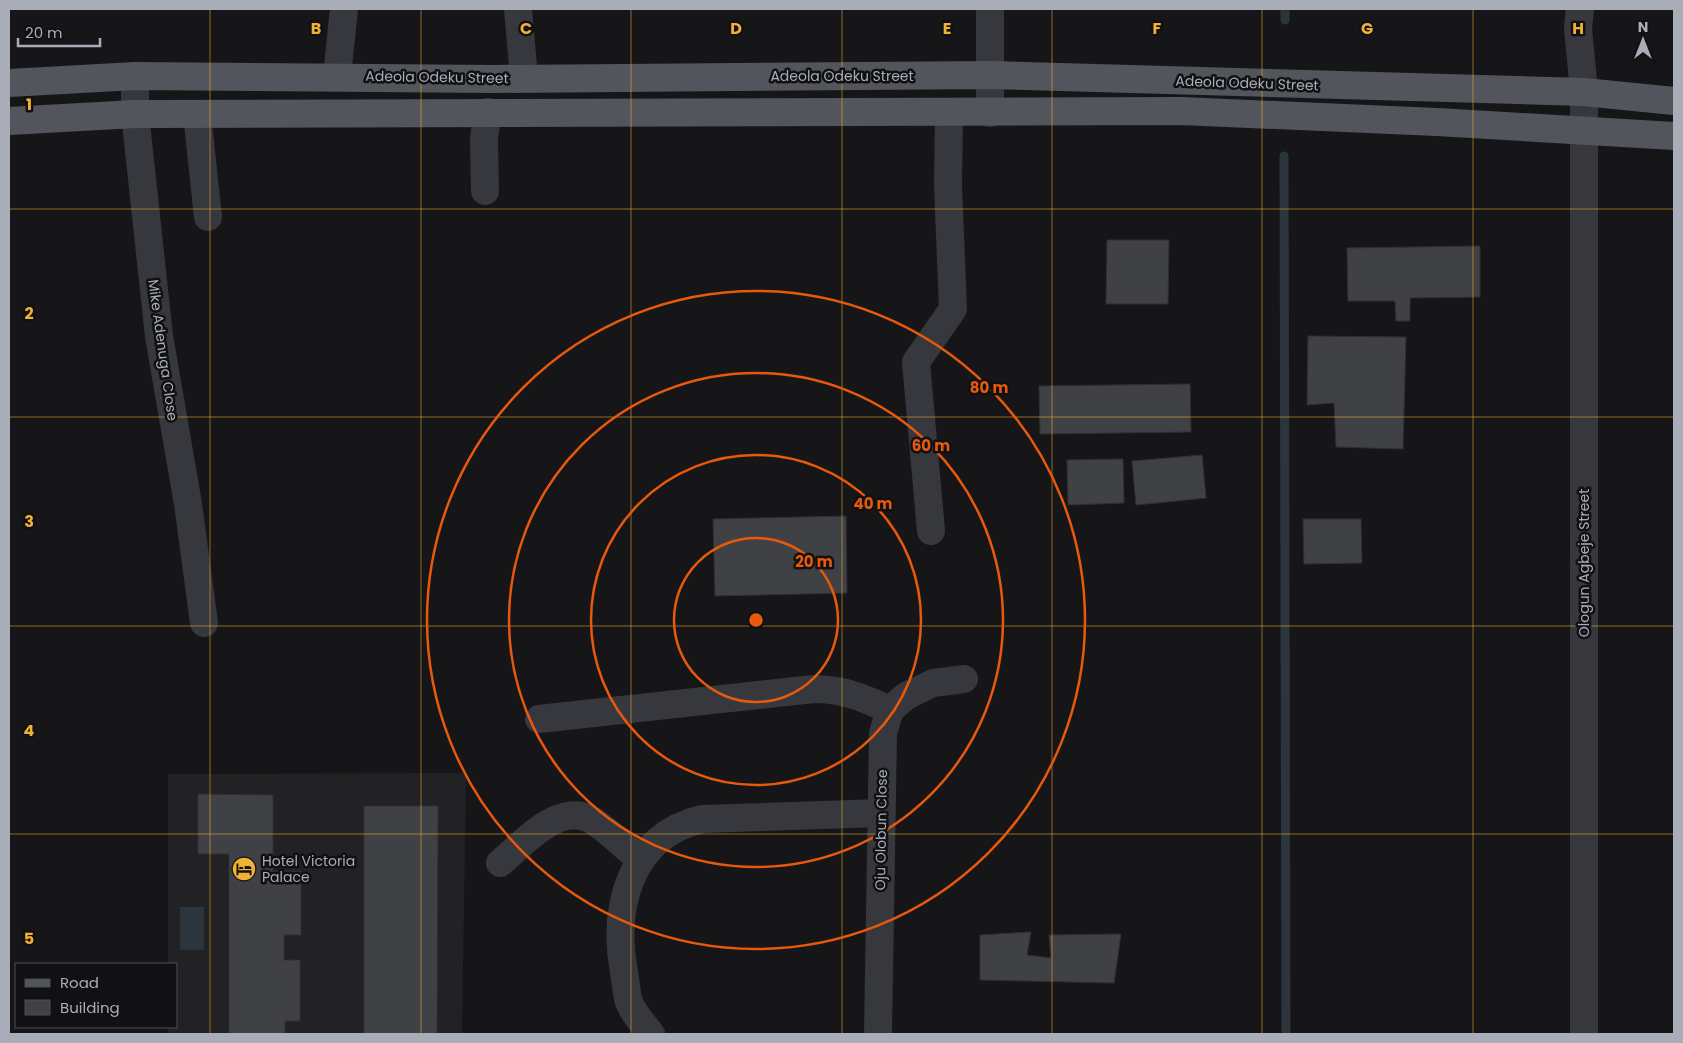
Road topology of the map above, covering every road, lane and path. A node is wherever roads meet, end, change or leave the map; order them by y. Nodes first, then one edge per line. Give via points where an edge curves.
1 (344, 9) edge
2 (518, 9) edge
3 (990, 9) edge
4 (1580, 9) edge
5 (990, 75) junction
6 (135, 76) junction
7 (337, 76) junction
8 (524, 78) junction
9 (9, 83) edge
10 (1584, 92) junction
11 (1674, 101) edge
12 (487, 112) junction
13 (990, 113) junction
14 (135, 114) junction
15 (197, 114) junction
16 (949, 114) junction
17 (9, 121) edge
18 (1584, 130) junction
19 (1674, 136) edge
20 (485, 191) dead end
21 (208, 217) dead end
22 (930, 531) dead end
23 (204, 622) dead end
24 (964, 679) dead end
25 (890, 710) junction
26 (539, 719) dead end
27 (881, 813) junction
28 (640, 859) junction
29 (500, 863) dead end
30 (651, 1034) edge
31 (878, 1034) edge
32 (1584, 1034) edge

1 - 7 street
2 - 8 street
3 - 5 street
4 - 10 street, Ologun Agbeje Street via 1578,28
5 - 8 main road, Adeola Odeku Street
5 - 10 main road, Adeola Odeku Street
5 - 13 street
6 - 7 main road, Adeola Odeku Street
6 - 9 main road, Adeola Odeku Street
6 - 14 street, Mike Adenuga Close
7 - 8 main road, Adeola Odeku Street
10 - 11 main road, Adeola Odeku Street
10 - 18 street, Ologun Agbeje Street
12 - 15 main road
12 - 16 main road
12 - 20 street
13 - 16 main road
13 - 18 main road via 1181,111
14 - 15 main road
14 - 17 main road
14 - 23 street, Mike Adenuga Close via 159,336 188,504
15 - 21 street
16 - 22 street via 953,309 916,362
18 - 19 main road
18 - 32 street, Ologun Agbeje Street
24 - 25 street via 933,682 906,696
25 - 26 street via 855,694 814,689
25 - 27 street, Oju Olobun Close via 883,734
27 - 28 street via 702,819 683,824 667,834
27 - 31 street, Oju Olobun Close
28 - 29 street via 594,821 566,815 548,823
28 - 30 street via 627,886 621,924 622,959 629,1003

